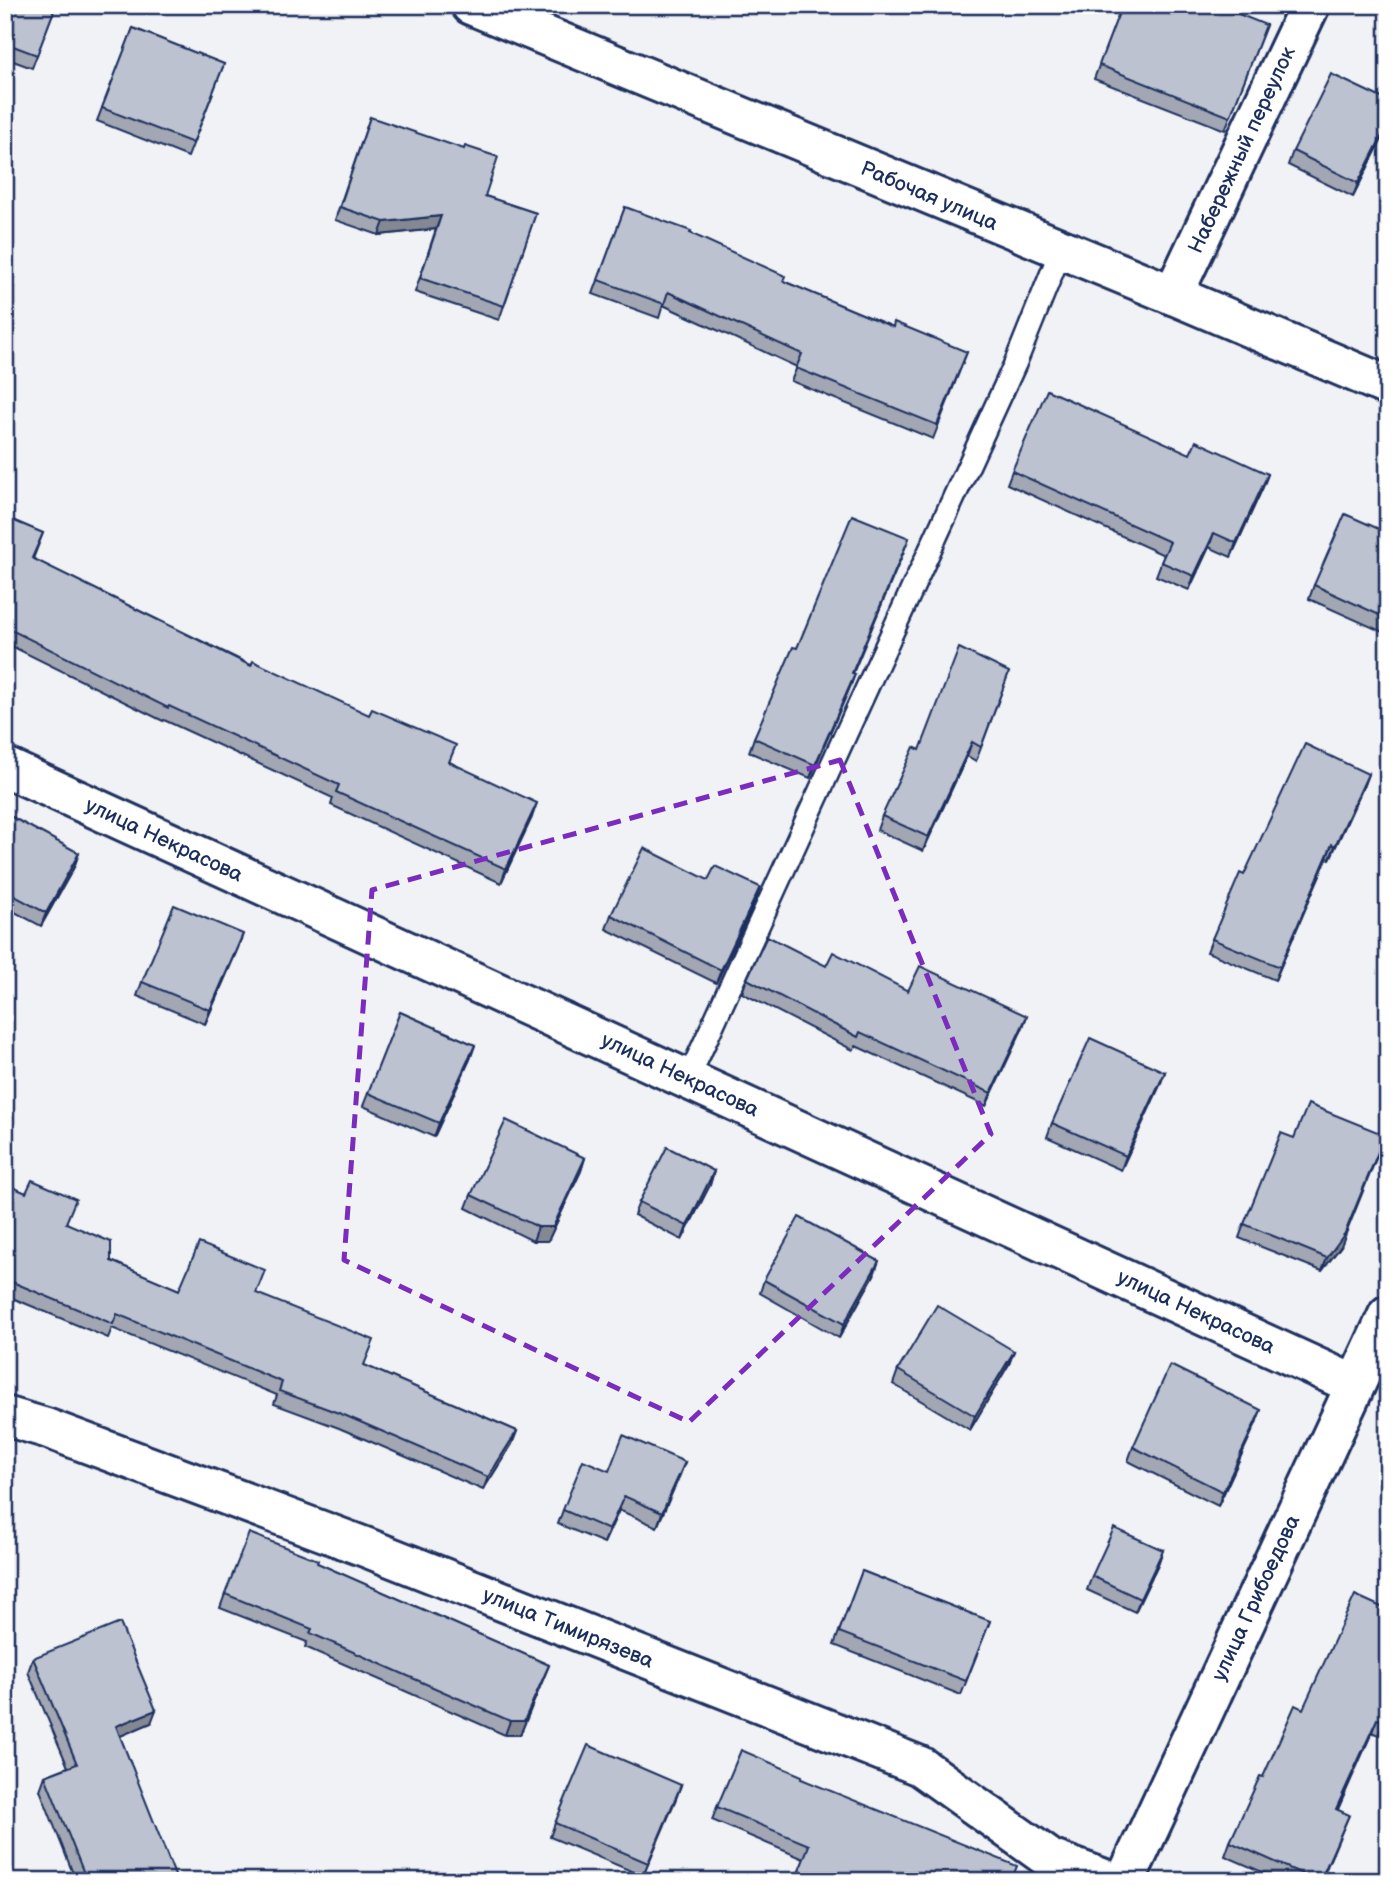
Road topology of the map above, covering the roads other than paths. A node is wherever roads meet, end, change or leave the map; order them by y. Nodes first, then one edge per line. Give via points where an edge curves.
1 (471, 5) edge
2 (1310, 5) edge
3 (1061, 250) junction
4 (1173, 295) junction
5 (1388, 386) edge
6 (5, 767) edge
7 (688, 1079) junction
8 (1388, 1315) edge
9 (1355, 1385) junction
10 (5, 1416) edge
11 (1110, 1881) edge
12 (1125, 1881) edge

1 - 3 street, Рабочая улица
2 - 4 street, Набережный переулок
3 - 4 street, Рабочая улица
3 - 7 lane via 1009,376
4 - 5 street, Рабочая улица
6 - 7 street, улица Некрасова
7 - 9 street, улица Некрасова
8 - 9 street, улица Грибоедова
9 - 12 street, улица Грибоедова
10 - 11 street, улица Тимирязева via 365,1547 920,1766 1050,1860

